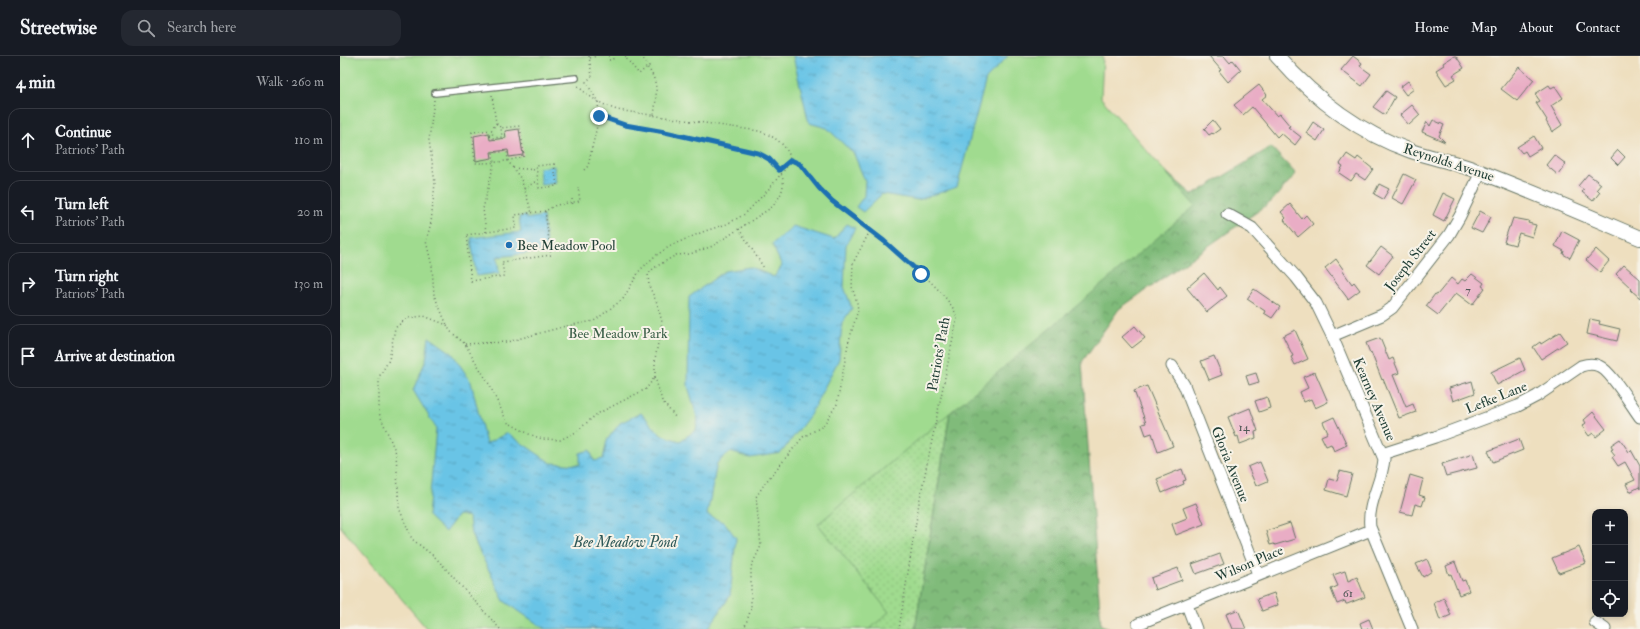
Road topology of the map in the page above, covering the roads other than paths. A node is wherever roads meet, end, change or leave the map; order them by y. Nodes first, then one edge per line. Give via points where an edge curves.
1 (1276, 56) edge
2 (576, 78) road end
3 (435, 93) road end
4 (1481, 172) junction
5 (1227, 214) dead end
6 (1640, 238) edge
7 (1332, 336) junction
8 (1172, 366) dead end
9 (1640, 417) edge
10 (1382, 454) junction
11 (1371, 530) junction
12 (1258, 574) junction
13 (1187, 605) junction
14 (1595, 622) dead end
15 (1138, 624) dead end
16 (1196, 629) edge
17 (1412, 629) edge
18 (1605, 629) edge

1 - 4 street, Reynolds Avenue via 1318,98 1364,130 1385,141
2 - 3 lane
4 - 6 street, Reynolds Avenue
4 - 7 street, Joseph Street via 1448,235 1392,308 1382,315
5 - 7 street, Kearney Avenue via 1252,228 1296,277 1316,304
7 - 10 street, Kearney Avenue
8 - 12 street, Gloria Avenue via 1184,385
9 - 10 street, Lefke Lane via 1609,374 1600,366 1588,364 1518,406
10 - 11 street, Kearney Avenue via 1383,471 1369,513
11 - 12 street, Wilson Place
11 - 17 street, Kearney Avenue
12 - 13 street, Wilson Place
13 - 15 street, Wilson Place
13 - 16 street
14 - 18 street

